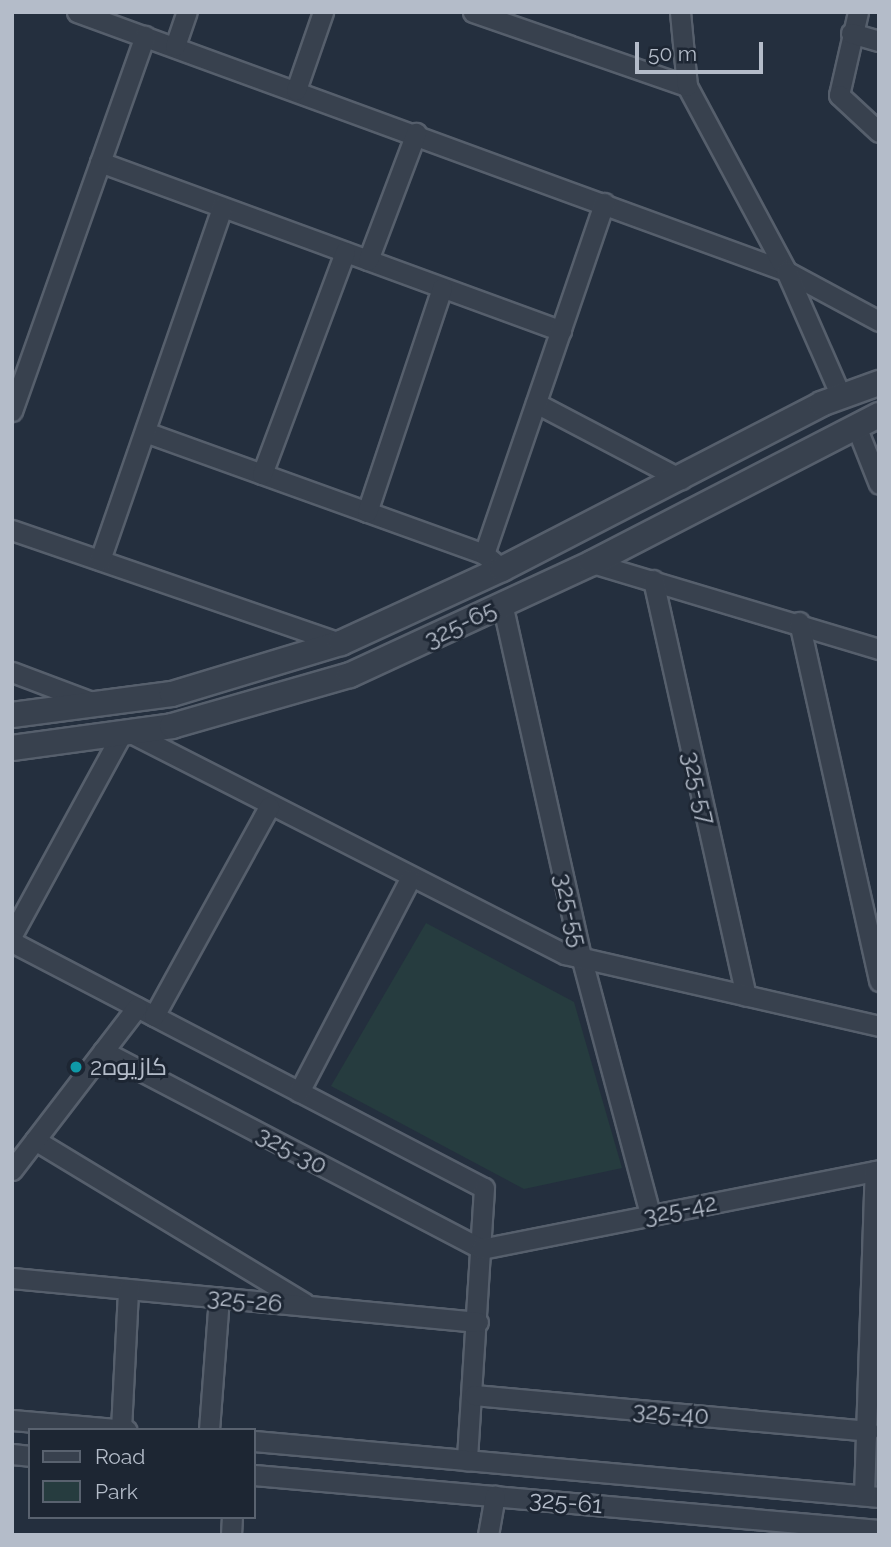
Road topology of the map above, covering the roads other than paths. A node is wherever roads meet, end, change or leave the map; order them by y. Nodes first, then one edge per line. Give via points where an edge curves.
1 (77, 12) edge
2 (187, 12) edge
3 (323, 12) edge
4 (473, 12) edge
5 (681, 12) edge
6 (858, 12) edge
7 (851, 33) junction
8 (145, 36) junction
9 (879, 41) edge
10 (175, 46) junction
11 (687, 86) junction
12 (296, 90) junction
13 (879, 132) edge
14 (416, 133) junction
15 (100, 162) junction
16 (604, 203) junction
17 (222, 207) junction
18 (345, 252) junction
19 (368, 260) junction
20 (786, 271) junction
21 (442, 288) junction
22 (879, 321) edge
23 (561, 331) junction
24 (17, 382) edge
25 (879, 383) edge
26 (841, 396) junction
27 (536, 403) junction
28 (12, 411) edge
29 (868, 420) edge
30 (149, 433) junction
31 (262, 474) junction
32 (681, 479) junction
33 (879, 484) edge
34 (367, 512) junction
35 (12, 530) edge
36 (100, 560) junction
37 (493, 562) junction
38 (592, 563) junction
39 (653, 580) junction
40 (502, 603) junction
41 (408, 612) junction
42 (799, 622) junction
43 (341, 643) junction
44 (422, 643) junction
45 (879, 649) edge
46 (12, 672) edge
47 (101, 705) junction
48 (12, 715) edge
49 (127, 735) junction
50 (12, 748) edge
51 (270, 807) junction
52 (410, 879) junction
53 (12, 935) edge
54 (12, 942) edge
55 (582, 960) junction
56 (879, 981) edge
57 (746, 996) junction
58 (145, 1012) junction
59 (879, 1026) edge
60 (103, 1051) junction
61 (299, 1092) junction
62 (35, 1140) junction
63 (12, 1170) edge
64 (877, 1170) edge
65 (650, 1214) junction
66 (481, 1248) junction
67 (12, 1278) edge
68 (128, 1289) junction
69 (219, 1297) junction
70 (309, 1306) junction
71 (478, 1322) junction
72 (474, 1395) junction
73 (12, 1419) edge
74 (110, 1428) edge
75 (121, 1428) edge
76 (209, 1428) edge
77 (868, 1431) junction
78 (256, 1441) edge
79 (467, 1460) junction
80 (256, 1475) edge
81 (710, 1482) junction
82 (495, 1496) junction
83 (872, 1496) edge
84 (704, 1514) junction
85 (879, 1530) edge
86 (488, 1535) edge

1 - 8 street
2 - 10 street
3 - 12 street
4 - 11 street
5 - 11 street
6 - 7 street
7 - 9 street
7 - 13 street via 839,95
8 - 10 street
8 - 15 street
10 - 12 street
11 - 20 street
12 - 14 street
14 - 16 street
14 - 19 street
15 - 17 street
15 - 24 street
16 - 20 street
16 - 23 street
17 - 18 street
17 - 30 street
18 - 19 street
18 - 31 street
19 - 21 street
20 - 22 street
20 - 26 street
21 - 23 street
21 - 34 street
23 - 27 street
24 - 28 street
25 - 26 street, 325-65
26 - 32 street, 325-65
27 - 32 street
27 - 37 street
29 - 33 street
29 - 38 street, 325-65
30 - 31 street
30 - 36 street
31 - 34 street
32 - 37 street, 325-65
34 - 37 street
35 - 36 street
36 - 43 street
37 - 41 street, 325-65
38 - 39 street
38 - 40 street, 325-65
39 - 42 street
39 - 57 street, 325-57
40 - 44 street, 325-65
40 - 55 street, 325-55
41 - 43 street, 325-65
41 - 44 street
42 - 45 street
42 - 56 street
43 - 47 street, 325-65 via 172,694
44 - 49 street, 325-65 via 292,694
46 - 47 street
47 - 48 street, 325-65
49 - 50 street, 325-65
49 - 51 street
49 - 53 street
51 - 52 street
51 - 58 street
52 - 55 street
52 - 61 street
54 - 58 street
55 - 57 street
55 - 65 street, 325-55
57 - 59 street
58 - 60 street
58 - 61 street
60 - 62 street
60 - 66 street, 325-30
61 - 66 street via 484,1188
62 - 63 street
62 - 70 street
64 - 65 street, 325-42
64 - 77 street
65 - 66 street, 325-42
66 - 71 street
67 - 68 street, 325-26
68 - 69 street, 325-26
68 - 75 street
69 - 70 street, 325-26
69 - 76 street
70 - 71 street, 325-26
71 - 72 street
72 - 77 street, 325-40
72 - 79 street
73 - 74 street
77 - 83 street
78 - 79 street
79 - 81 street
80 - 82 street, 325-61
81 - 83 street
81 - 84 street
82 - 84 street, 325-61
82 - 86 street
84 - 85 street, 325-61

